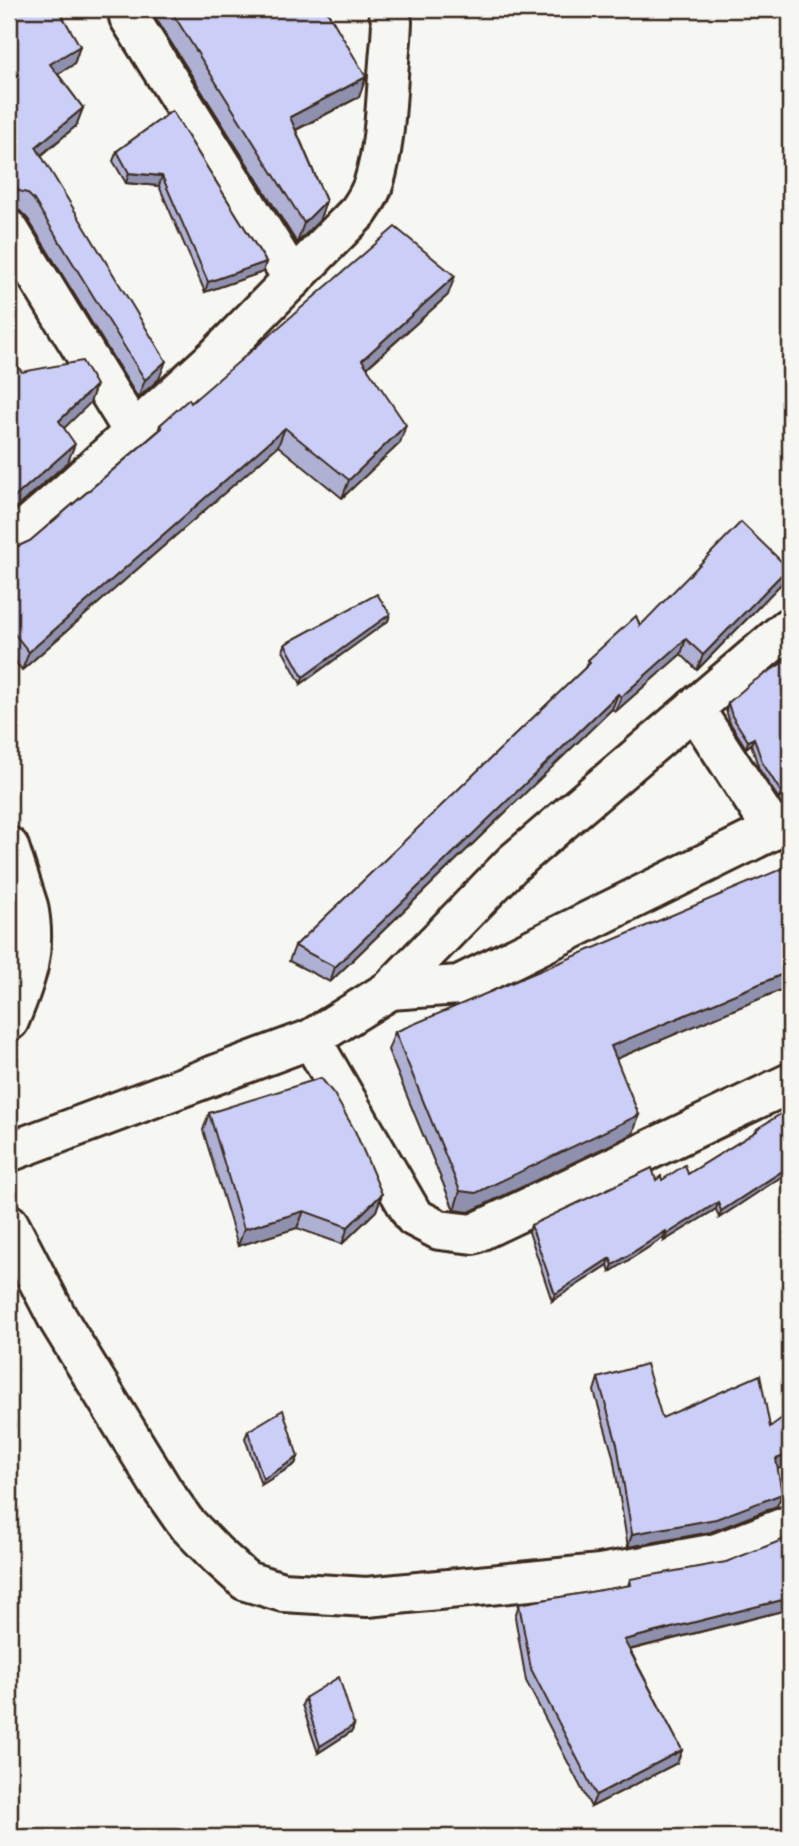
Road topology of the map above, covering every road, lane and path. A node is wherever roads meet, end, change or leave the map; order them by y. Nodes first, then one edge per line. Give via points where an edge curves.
1 (388, 9) edge
2 (128, 17) dead end
3 (9, 230) edge
4 (293, 279) junction
5 (134, 433) junction
6 (9, 543) edge
7 (788, 628) dead end
8 (694, 708) junction
9 (782, 827) edge
10 (9, 847) edge
11 (390, 990) junction
12 (9, 1021) edge
13 (311, 1039) junction
14 (790, 1083) edge
15 (9, 1152) edge
16 (9, 1224) edge
17 (790, 1525) edge

1 - 4 street via 391,40 374,182 359,211
2 - 4 street
3 - 5 street
4 - 5 street
5 - 6 street
7 - 8 street
8 - 9 street
8 - 11 street via 513,863
9 - 11 street via 459,985
10 - 12 street via 30,916 31,957
11 - 13 street
13 - 14 street via 414,1217 439,1230 473,1234
13 - 15 street
16 - 17 street via 58,1319 162,1489 186,1522 247,1581 283,1592 367,1597 600,1574 717,1553

